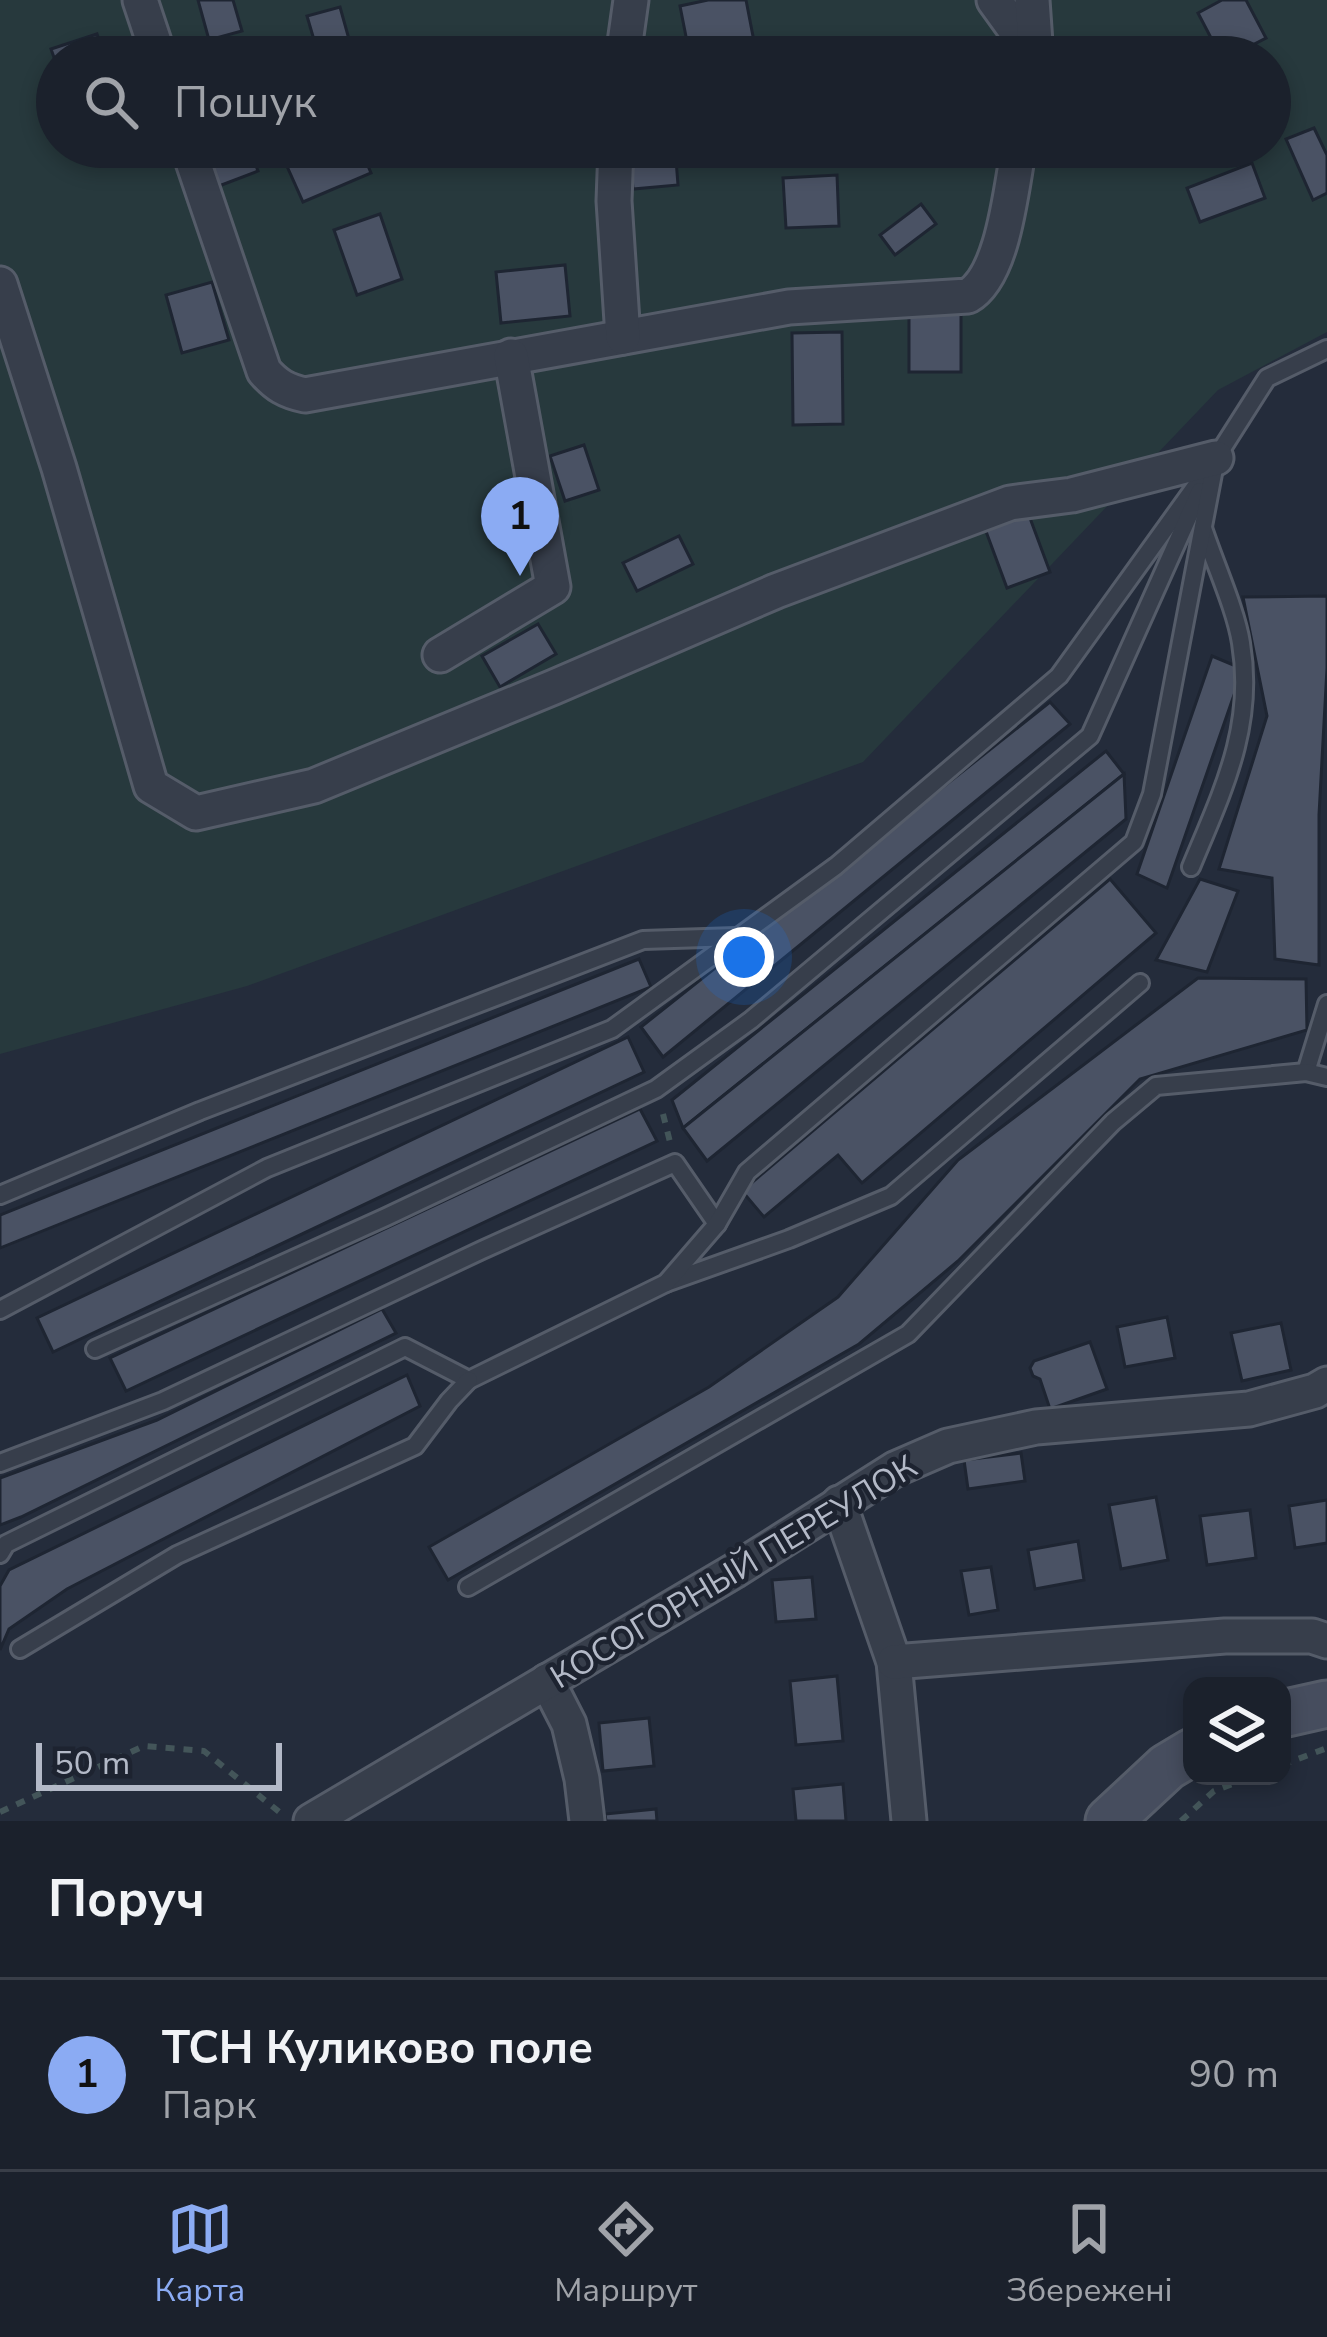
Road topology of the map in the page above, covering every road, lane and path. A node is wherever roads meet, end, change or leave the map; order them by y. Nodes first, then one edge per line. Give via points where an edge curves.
1 (140, 0) edge
2 (631, 0) edge
3 (994, 0) edge
4 (1033, 0) edge
5 (152, 36) edge
6 (625, 36) edge
7 (1021, 36) edge
8 (1035, 36) edge
9 (195, 168) edge
10 (615, 168) edge
11 (1014, 168) edge
12 (0, 284) edge
13 (623, 337) junction
14 (1327, 349) edge
15 (511, 356) junction
16 (1216, 458) junction
17 (1202, 527) junction
18 (440, 655) dead end
19 (1191, 867) dead end
20 (737, 937) junction
21 (1140, 983) dead end
22 (1327, 1004) edge
23 (1306, 1072) junction
24 (1327, 1077) edge
25 (656, 1089) junction
26 (675, 1163) junction
27 (0, 1195) edge
28 (717, 1224) junction
29 (666, 1283) junction
30 (0, 1310) edge
31 (95, 1349) dead end
32 (470, 1380) junction
33 (1327, 1384) edge
34 (0, 1463) edge
35 (839, 1503) junction
36 (2, 1548) edge
37 (468, 1587) dead end
38 (1327, 1641) edge
39 (20, 1649) dead end
40 (894, 1662) junction
41 (547, 1681) junction
42 (1327, 1703) edge
43 (1291, 1712) edge
44 (1327, 1748) edge
45 (1183, 1757) edge
46 (1291, 1762) edge
47 (1230, 1785) edge
48 (0, 1812) edge
49 (290, 1821) edge
50 (310, 1821) edge
51 (587, 1821) edge
52 (909, 1821) edge
53 (1108, 1821) edge
54 (1181, 1821) edge

1 - 5 street
2 - 6 street
3 - 7 street
4 - 8 street
9 - 15 street via 264,371 289,392
10 - 13 street
11 - 13 street via 997,259 968,296 789,307
12 - 16 street via 151,786 196,813 314,786 776,591 1010,503
13 - 15 street
14 - 16 lane via 1267,378
15 - 18 street via 554,587
16 - 17 lane
16 - 20 lane via 1059,676 836,866
16 - 25 lane via 1090,736 751,1020
17 - 19 lane via 1241,641 1245,702 1233,765
17 - 28 lane via 1152,794 1134,842 747,1172
20 - 27 lane via 644,940
20 - 30 lane via 612,1029 267,1168
21 - 29 lane via 891,1196
22 - 23 lane
23 - 24 lane
23 - 37 lane via 1156,1086 908,1334
25 - 26 path
25 - 31 lane
26 - 28 lane
26 - 34 lane via 163,1401
28 - 29 lane
29 - 32 lane
32 - 36 lane via 405,1347
32 - 39 lane via 415,1446 177,1556
33 - 35 street, КОСОГОРНЫЙ ПЕРЕУЛОК via 1249,1409 1036,1427 948,1446
35 - 40 street
35 - 41 street, КОСОГОРНЫЙ ПЕРЕУЛОК
38 - 40 street via 1225,1636
40 - 52 street
41 - 50 street, КОСОГОРНЫЙ ПЕРЕУЛОК
41 - 51 street via 569,1724
42 - 43 main road
44 - 46 path
45 - 53 main road
47 - 54 path
48 - 49 path via 144,1746 204,1751

